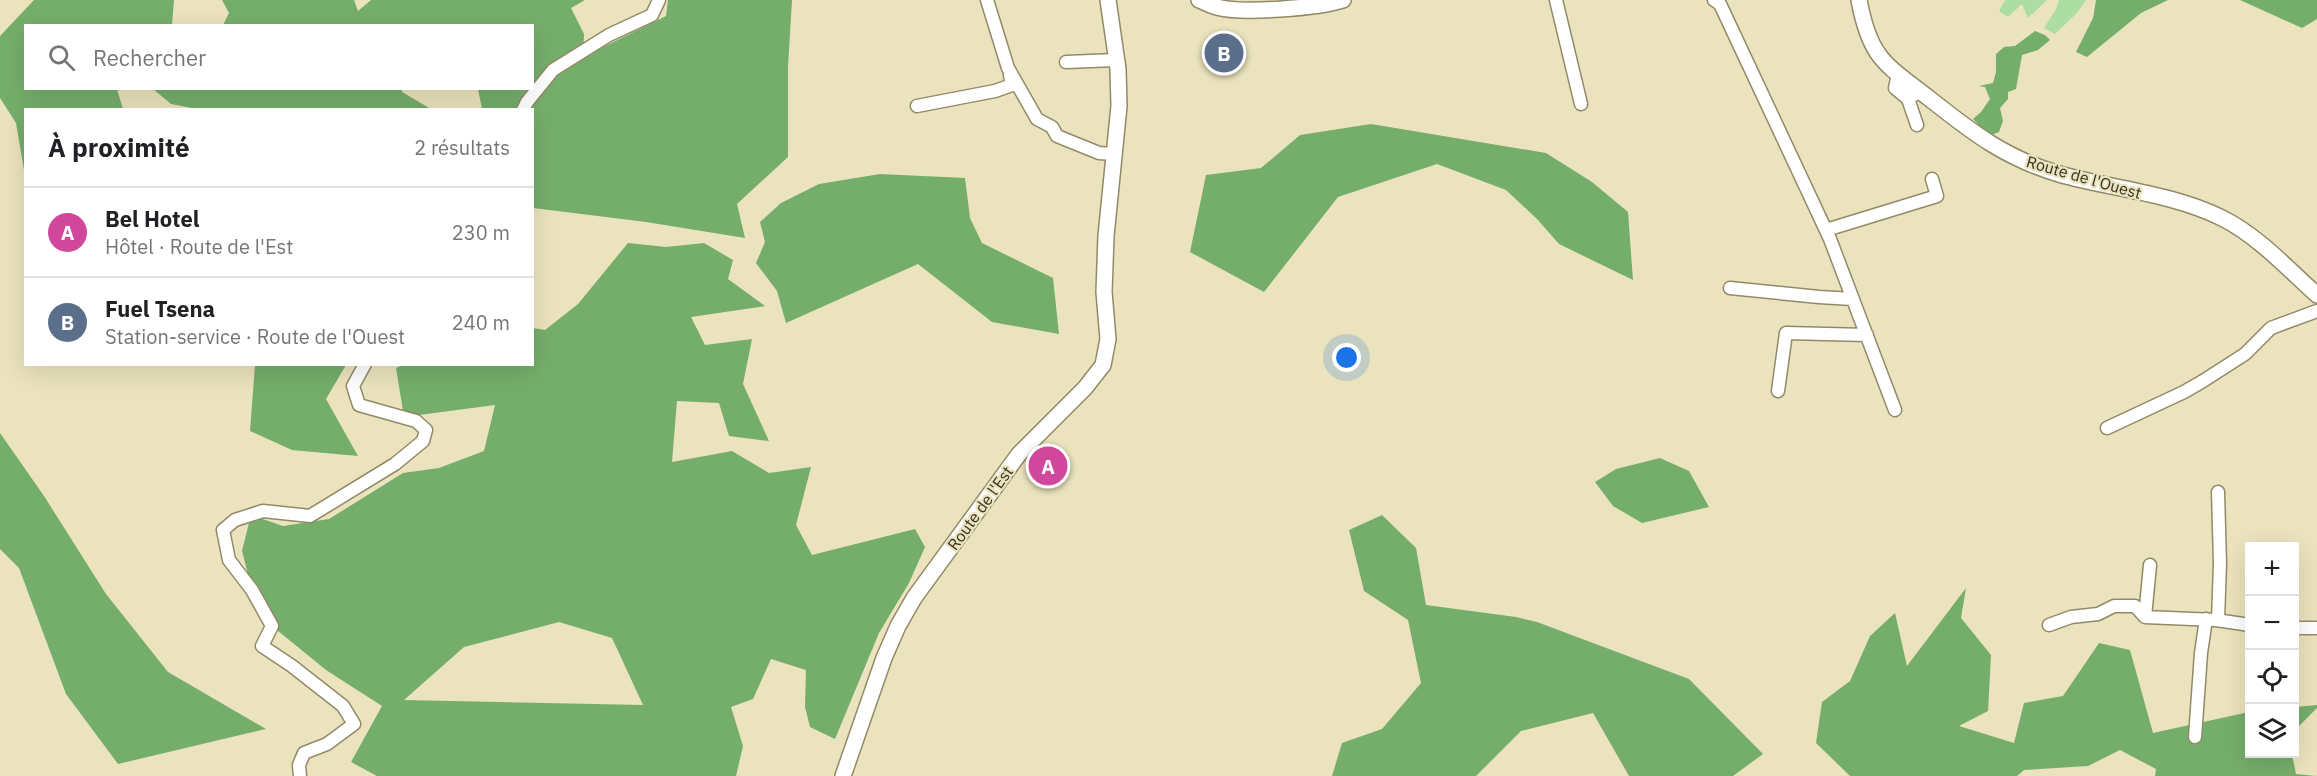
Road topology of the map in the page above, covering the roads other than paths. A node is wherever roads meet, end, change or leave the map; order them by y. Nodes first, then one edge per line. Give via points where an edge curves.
1 (660, 0) edge
2 (987, 0) edge
3 (1108, 0) edge
4 (1199, 0) edge
5 (1343, 0) edge
6 (1556, 0) edge
7 (1859, 0) edge
8 (1721, 1) edge
9 (1116, 60) junction
10 (1066, 62) dead end
11 (1008, 68) junction
12 (1914, 95) junction
13 (1581, 104) dead end
14 (917, 106) dead end
15 (524, 108) edge
16 (1917, 125) dead end
17 (1114, 154) junction
18 (1932, 179) dead end
19 (1826, 230) junction
20 (1730, 288) dead end
21 (2317, 295) edge
22 (1853, 299) junction
23 (2317, 311) edge
24 (1867, 335) junction
25 (363, 366) edge
26 (1778, 391) dead end
27 (1896, 410) dead end
28 (2107, 428) dead end
29 (2218, 492) dead end
30 (2150, 566) dead end
31 (2145, 617) junction
32 (2212, 620) junction
33 (2245, 623) edge
34 (2049, 625) dead end
35 (2299, 628) edge
36 (2317, 628) edge
37 (2195, 737) dead end
38 (300, 776) edge
39 (843, 776) edge

1 - 15 street via 652,15 553,70
2 - 11 street
3 - 9 main road, Route de l'Est
4 - 5 main road via 1216,7 1253,9 1329,5
6 - 13 street
7 - 12 main road, Route de l'Ouest via 1874,50
8 - 19 street
9 - 10 street
9 - 17 main road, Route de l'Est via 1119,106
11 - 14 street via 1012,85
11 - 17 street via 1037,119 1052,127 1057,136 1099,153
12 - 16 street
12 - 21 main road, Route de l'Ouest via 2008,155 2059,174 2173,201 2221,218 2254,239
17 - 39 main road, Route de l'Est via 1105,246 1108,339 1103,365 1019,454 914,598 884,658
18 - 19 street via 1937,196
19 - 22 street
20 - 22 street
22 - 24 street
23 - 28 street via 2271,328 2245,354 2203,381
24 - 26 street via 1786,333
24 - 27 street
25 - 38 street via 353,386 359,405 416,421 426,430 423,441 395,464 310,516 262,512 235,520 223,530 229,560 272,626 262,646 343,706 354,724 327,744 304,753
29 - 32 street via 2220,563
30 - 31 street
31 - 32 street
31 - 34 street via 2135,606 2114,606 2098,614
32 - 33 street
32 - 37 street via 2201,653
35 - 36 street

